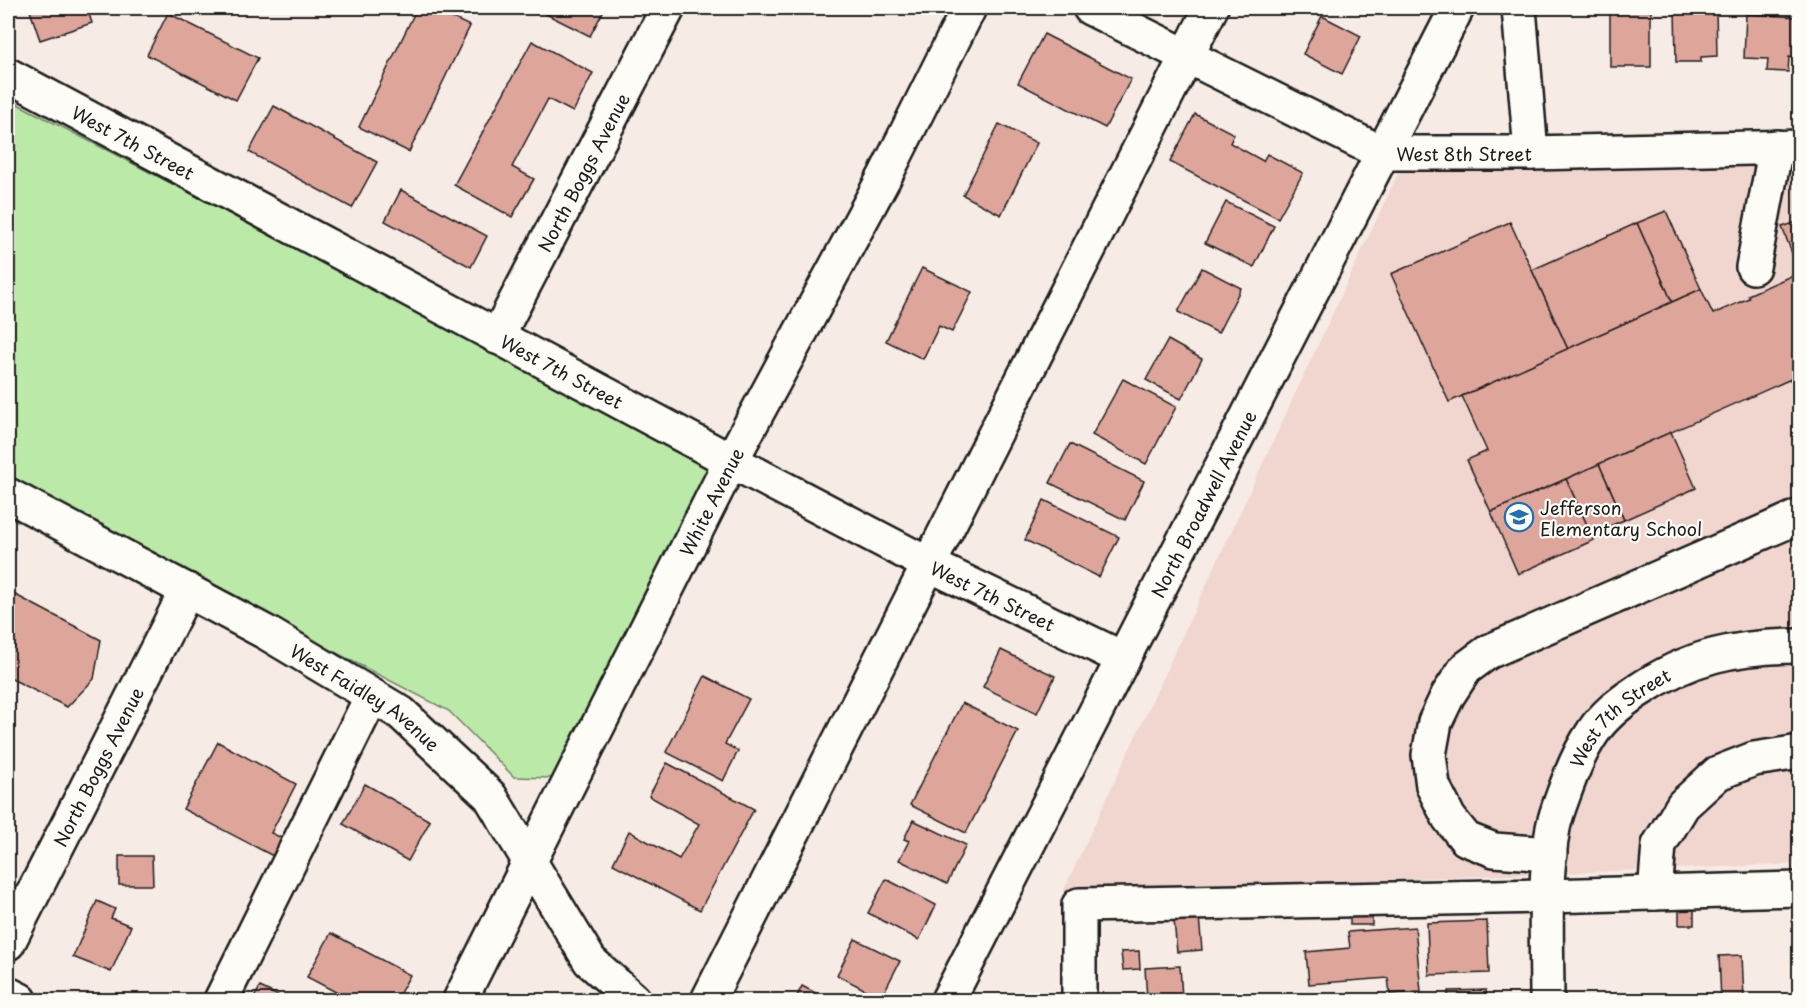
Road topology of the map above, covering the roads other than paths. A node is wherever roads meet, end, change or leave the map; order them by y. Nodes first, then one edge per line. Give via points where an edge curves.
1 (668, 8) edge
2 (969, 8) edge
3 (1090, 8) edge
4 (1211, 8) edge
5 (1457, 8) edge
6 (1519, 8) edge
7 (1186, 56) junction
8 (8, 75) edge
9 (1788, 147) edge
10 (1382, 153) junction
11 (1531, 153) junction
12 (1753, 267) dead end
13 (498, 337) junction
14 (731, 461) junction
15 (8, 495) edge
16 (1800, 516) edge
17 (928, 564) junction
18 (187, 590) junction
19 (1800, 646) edge
20 (1122, 658) junction
21 (372, 696) junction
22 (1800, 752) edge
23 (1550, 854) junction
24 (530, 863) junction
25 (1800, 889) edge
26 (1655, 893) junction
27 (1547, 896) junction
28 (8, 943) edge
29 (8, 994) edge
30 (20, 1000) edge
31 (221, 1000) edge
32 (460, 1000) edge
33 (634, 1000) edge
34 (708, 1000) edge
35 (948, 1000) edge
36 (1079, 1000) edge
37 (1547, 1000) edge

1 - 13 street, North Boggs Avenue
2 - 14 street, White Avenue via 886,174
3 - 7 street, West 8th Street
4 - 7 street
5 - 10 street, North Broadwell Avenue
6 - 11 street
7 - 10 street, West 8th Street
7 - 17 street
8 - 13 street, West 7th Street
9 - 11 street, West 8th Street
9 - 12 street
10 - 11 street, West 8th Street
10 - 20 street, North Broadwell Avenue
13 - 14 street, West 7th Street
14 - 17 street, West 7th Street
14 - 24 street, White Avenue
15 - 18 street, West Faidley Avenue
16 - 23 street via 1488,652 1465,669 1435,722 1429,755 1433,786 1449,818 1466,839 1494,850
17 - 20 street, West 7th Street
17 - 34 street
18 - 21 street, West Faidley Avenue
18 - 28 street, North Boggs Avenue
19 - 23 street, West 7th Street via 1764,646 1716,654 1676,669 1620,704 1593,730 1575,764 1559,805
20 - 35 street, North Broadwell Avenue
21 - 24 street, West Faidley Avenue via 401,713 490,796
21 - 31 street
22 - 26 street via 1754,759 1718,773 1683,805 1659,845
23 - 27 street, West 7th Street
24 - 32 street, White Avenue
24 - 33 street, West Faidley Avenue via 590,961
25 - 26 street
26 - 27 street
27 - 36 street via 1079,905
27 - 37 street, West 7th Street
29 - 30 street

